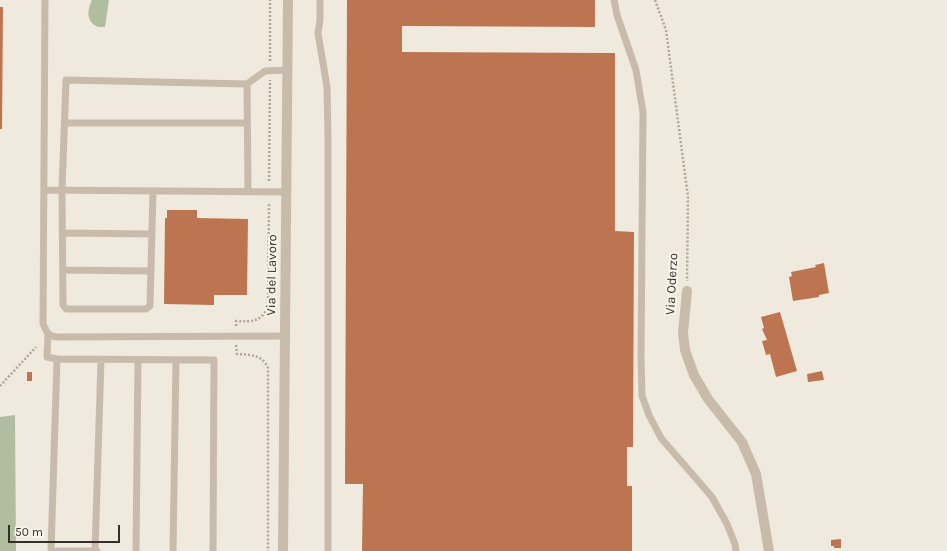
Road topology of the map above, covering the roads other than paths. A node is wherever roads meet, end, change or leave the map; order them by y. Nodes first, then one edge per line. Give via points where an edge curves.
1 (45, 0) edge
2 (288, 0) edge
3 (320, 0) edge
4 (614, 0) edge
5 (287, 70) junction
6 (247, 84) junction
7 (64, 123) junction
8 (247, 123) junction
9 (44, 190) junction
10 (62, 190) junction
11 (153, 191) junction
12 (248, 192) junction
13 (286, 192) junction
14 (62, 233) junction
15 (152, 234) junction
16 (63, 270) junction
17 (151, 271) junction
18 (686, 291) road end
19 (48, 334) junction
20 (284, 336) junction
21 (57, 359) junction
22 (101, 360) junction
23 (138, 360) junction
24 (176, 360) junction
25 (96, 551) edge
26 (136, 551) edge
27 (173, 551) edge
28 (212, 551) edge
29 (283, 551) edge
30 (328, 551) edge
31 (736, 551) edge
32 (768, 551) edge

1 - 9 lane
2 - 5 street, Via del Lavoro
3 - 30 lane via 318,33 327,87 328,137
4 - 31 lane via 636,70 643,112 642,396 661,438 712,497 727,524
5 - 6 lane via 260,73
5 - 13 street, Via del Lavoro
6 - 7 lane via 66,80
6 - 8 lane
7 - 8 lane
7 - 10 lane
8 - 12 lane
9 - 10 lane
9 - 19 lane via 43,324
10 - 11 lane
10 - 14 lane
11 - 12 lane
11 - 15 lane
12 - 13 lane
13 - 20 street, Via del Lavoro
14 - 15 lane
14 - 16 lane
15 - 17 lane
16 - 17 lane
16 - 17 lane via 63,305 66,309 146,309 150,306
18 - 32 street, Via Oderzo via 683,333 685,350 694,375 708,399 742,442 756,474
19 - 20 lane via 55,337
19 - 21 lane via 47,357
20 - 29 street, Via del Lavoro
21 - 22 lane
21 - 25 lane via 51,551
22 - 23 lane
22 - 25 lane
23 - 24 lane
23 - 26 lane
24 - 27 lane
24 - 28 lane via 214,360

